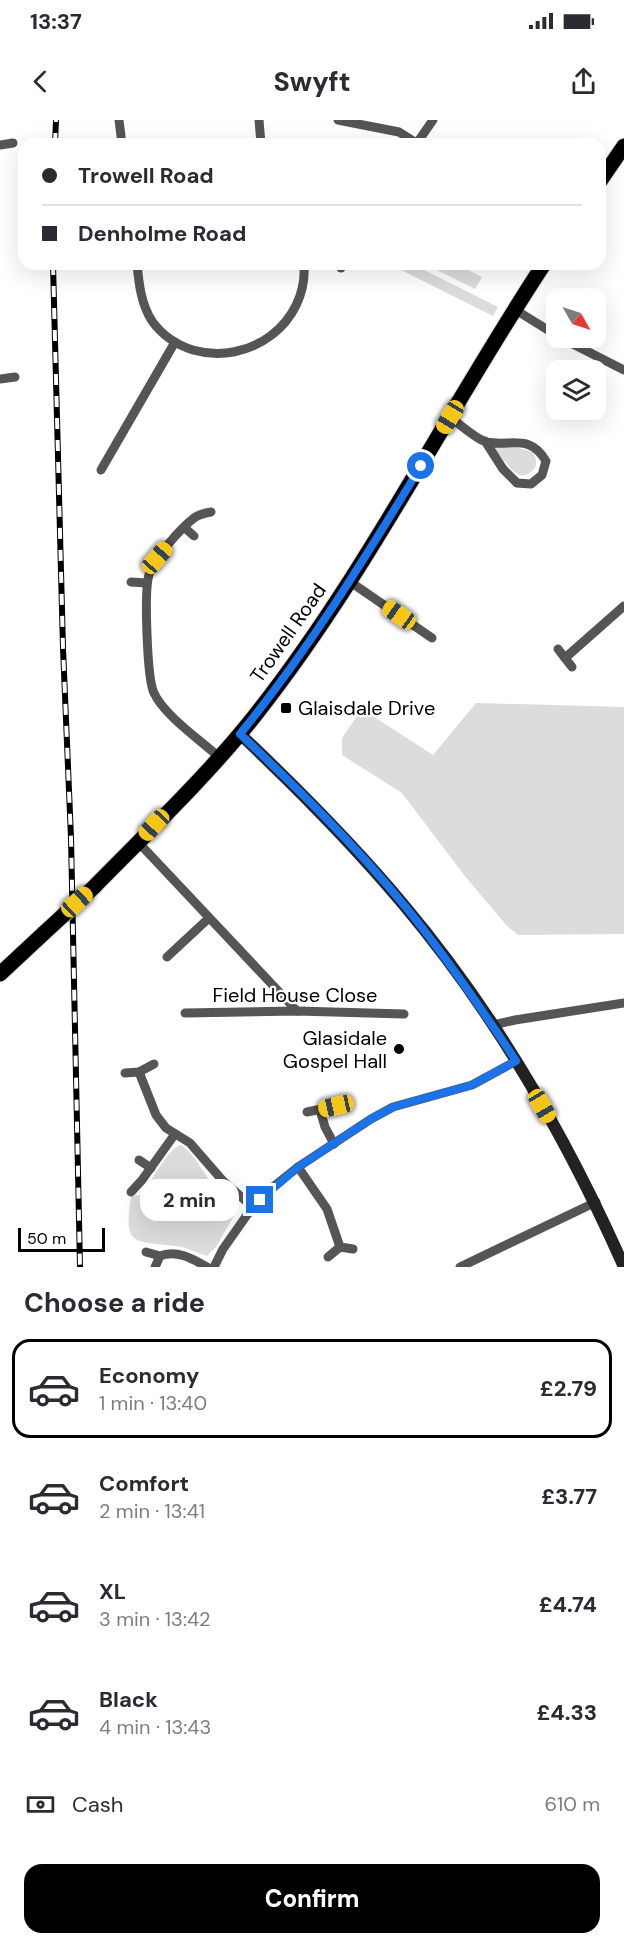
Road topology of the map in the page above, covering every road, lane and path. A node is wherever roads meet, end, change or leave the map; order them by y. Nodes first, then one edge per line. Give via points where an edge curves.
1 (119, 120) edge
2 (259, 120) edge
3 (338, 120) edge
4 (433, 120) edge
5 (121, 138) edge
6 (260, 138) edge
7 (408, 138) edge
8 (422, 138) edge
9 (13, 144) dead end
10 (0, 145) edge
11 (622, 155) edge
12 (606, 174) edge
13 (138, 270) edge
14 (303, 270) edge
15 (540, 270) edge
16 (514, 309) junction
17 (546, 329) edge
18 (175, 342) junction
19 (581, 348) edge
20 (624, 370) edge
21 (15, 377) dead end
22 (0, 379) edge
23 (450, 417) junction
24 (485, 441) junction
25 (102, 470) dead end
26 (211, 512) dead end
27 (185, 528) junction
28 (194, 536) dead end
29 (349, 581) junction
30 (131, 582) dead end
31 (147, 583) junction
32 (624, 606) edge
33 (432, 638) dead end
34 (558, 649) dead end
35 (565, 658) junction
36 (573, 667) dead end
37 (240, 734) junction
38 (219, 757) junction
39 (138, 842) junction
40 (210, 918) junction
41 (167, 957) dead end
42 (0, 974) edge
43 (624, 1003) edge
44 (297, 1011) junction
45 (185, 1013) dead end
46 (404, 1014) dead end
47 (492, 1025) junction
48 (516, 1061) junction
49 (154, 1064) dead end
50 (139, 1072) junction
51 (125, 1073) dead end
52 (336, 1106) dead end
53 (320, 1110) junction
54 (307, 1112) dead end
55 (175, 1134) junction
56 (334, 1144) junction
57 (139, 1160) dead end
58 (298, 1167) junction
59 (151, 1168) junction
60 (131, 1192) dead end
61 (596, 1202) junction
62 (254, 1208) junction
63 (340, 1247) junction
64 (353, 1249) dead end
65 (146, 1252) dead end
66 (160, 1256) junction
67 (328, 1257) dead end
68 (155, 1267) edge
69 (207, 1267) edge
70 (214, 1267) edge
71 (460, 1267) edge
72 (624, 1267) edge

1 - 5 street
2 - 6 street
3 - 7 street via 399,132
4 - 8 street
9 - 10 street
11 - 12 main road
13 - 18 street via 147,311 158,329
14 - 18 street via 301,295 289,318 272,336 244,351 218,354
15 - 16 main road, Trowell Road
16 - 17 street
16 - 23 main road, Trowell Road
18 - 25 street via 105,454
19 - 20 street
21 - 22 street
23 - 24 street
23 - 29 main road, Trowell Road
24 - 24 street via 519,442 539,449 546,461 542,475 531,484 517,483
26 - 27 street via 195,517
27 - 28 street
27 - 31 street via 157,558
29 - 33 street
29 - 37 main road, Trowell Road
30 - 31 street
31 - 38 street via 148,672 154,693 166,710
32 - 35 street
34 - 35 street
35 - 36 street
37 - 38 main road, Trowell Road
37 - 47 street via 310,801 404,905
38 - 39 main road, Trowell Road
39 - 40 street
39 - 42 main road, Trowell Road, bridge
40 - 41 street
40 - 44 street
43 - 47 street
44 - 45 street, Field House Close
44 - 46 street, Field House Close
47 - 48 street
48 - 56 street via 472,1085 393,1107
48 - 61 street
49 - 50 street
50 - 51 street
50 - 55 street via 156,1115
52 - 53 street
53 - 54 street
53 - 56 street
55 - 59 street
55 - 62 street via 190,1143 223,1181
56 - 58 street
57 - 59 street
58 - 62 street
58 - 63 street via 327,1209
59 - 60 street
61 - 71 street
61 - 72 street
62 - 70 street
63 - 64 street
63 - 67 street
65 - 66 street
66 - 68 street
66 - 69 street via 177,1253

